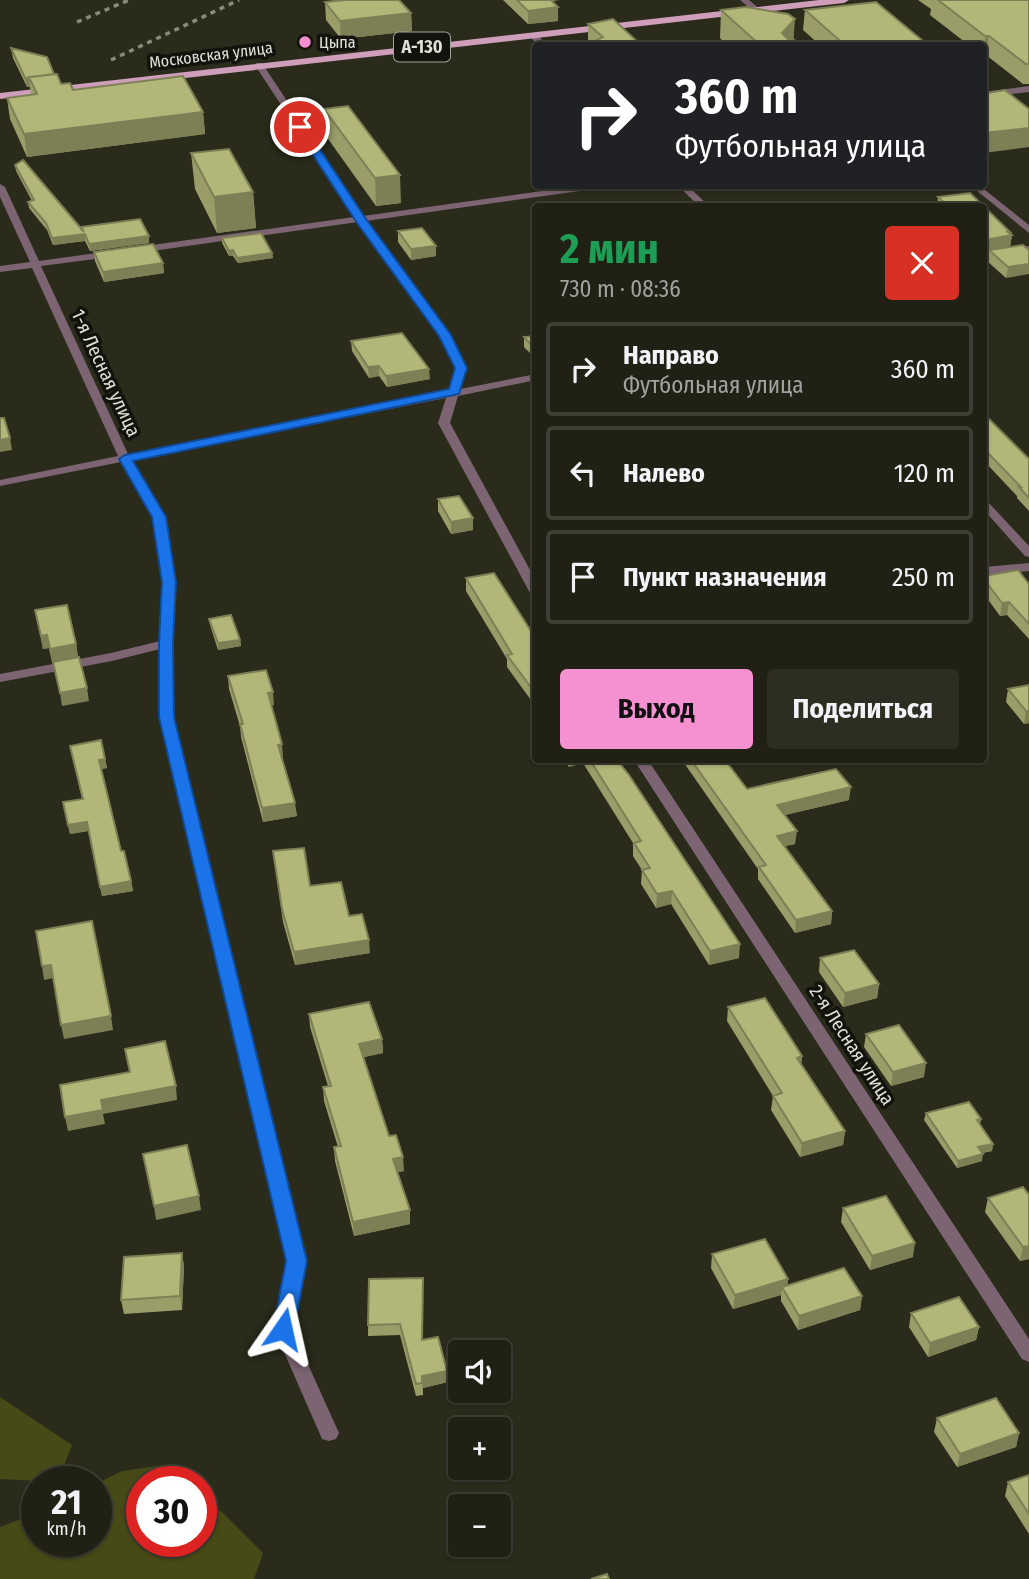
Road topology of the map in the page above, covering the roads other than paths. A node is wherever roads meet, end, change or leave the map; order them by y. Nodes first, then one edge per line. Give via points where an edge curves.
1 (744, 0) edge
2 (844, 0) edge
3 (756, 10) junction
4 (534, 36) junction
5 (539, 42) edge
6 (794, 42) edge
7 (259, 65) junction
8 (1029, 89) edge
9 (987, 95) edge
10 (0, 96) edge
11 (0, 187) edge
12 (573, 189) edge
13 (686, 189) edge
14 (979, 189) edge
15 (701, 203) edge
16 (361, 220) junction
17 (1029, 230) edge
18 (1029, 249) edge
19 (129, 251) edge
20 (116, 253) edge
21 (987, 256) edge
22 (34, 265) junction
23 (0, 269) edge
24 (532, 378) edge
25 (455, 391) junction
26 (125, 459) junction
27 (0, 483) edge
28 (987, 507) edge
29 (1029, 553) edge
30 (1029, 567) edge
31 (987, 571) edge
32 (532, 586) edge
33 (166, 643) junction
34 (0, 678) edge
35 (642, 763) edge
36 (1029, 1354) edge
37 (329, 1433) dead end

1 - 3 street
2 - 3 main road, Московская улица / А-130
3 - 4 main road, Московская улица / А-130
3 - 6 street
4 - 5 street
4 - 7 main road, Московская улица / А-130
7 - 10 main road, Московская улица / А-130
7 - 16 street
8 - 9 street
11 - 22 street, 1-я Лесная улица
12 - 16 street
13 - 15 street
14 - 17 street
16 - 19 street
16 - 25 street via 445,335 461,368
18 - 21 street
20 - 22 street
22 - 23 street
22 - 26 street, 1-я Лесная улица
24 - 25 street
25 - 26 street
25 - 32 street via 444,423
26 - 27 street
26 - 33 street, 1-я Лесная улица via 159,517 169,582
28 - 29 street
30 - 31 street
33 - 34 street
33 - 37 street, 1-я Лесная улица via 167,717 296,1261 283,1329
35 - 36 street, 2-я Лесная улица

